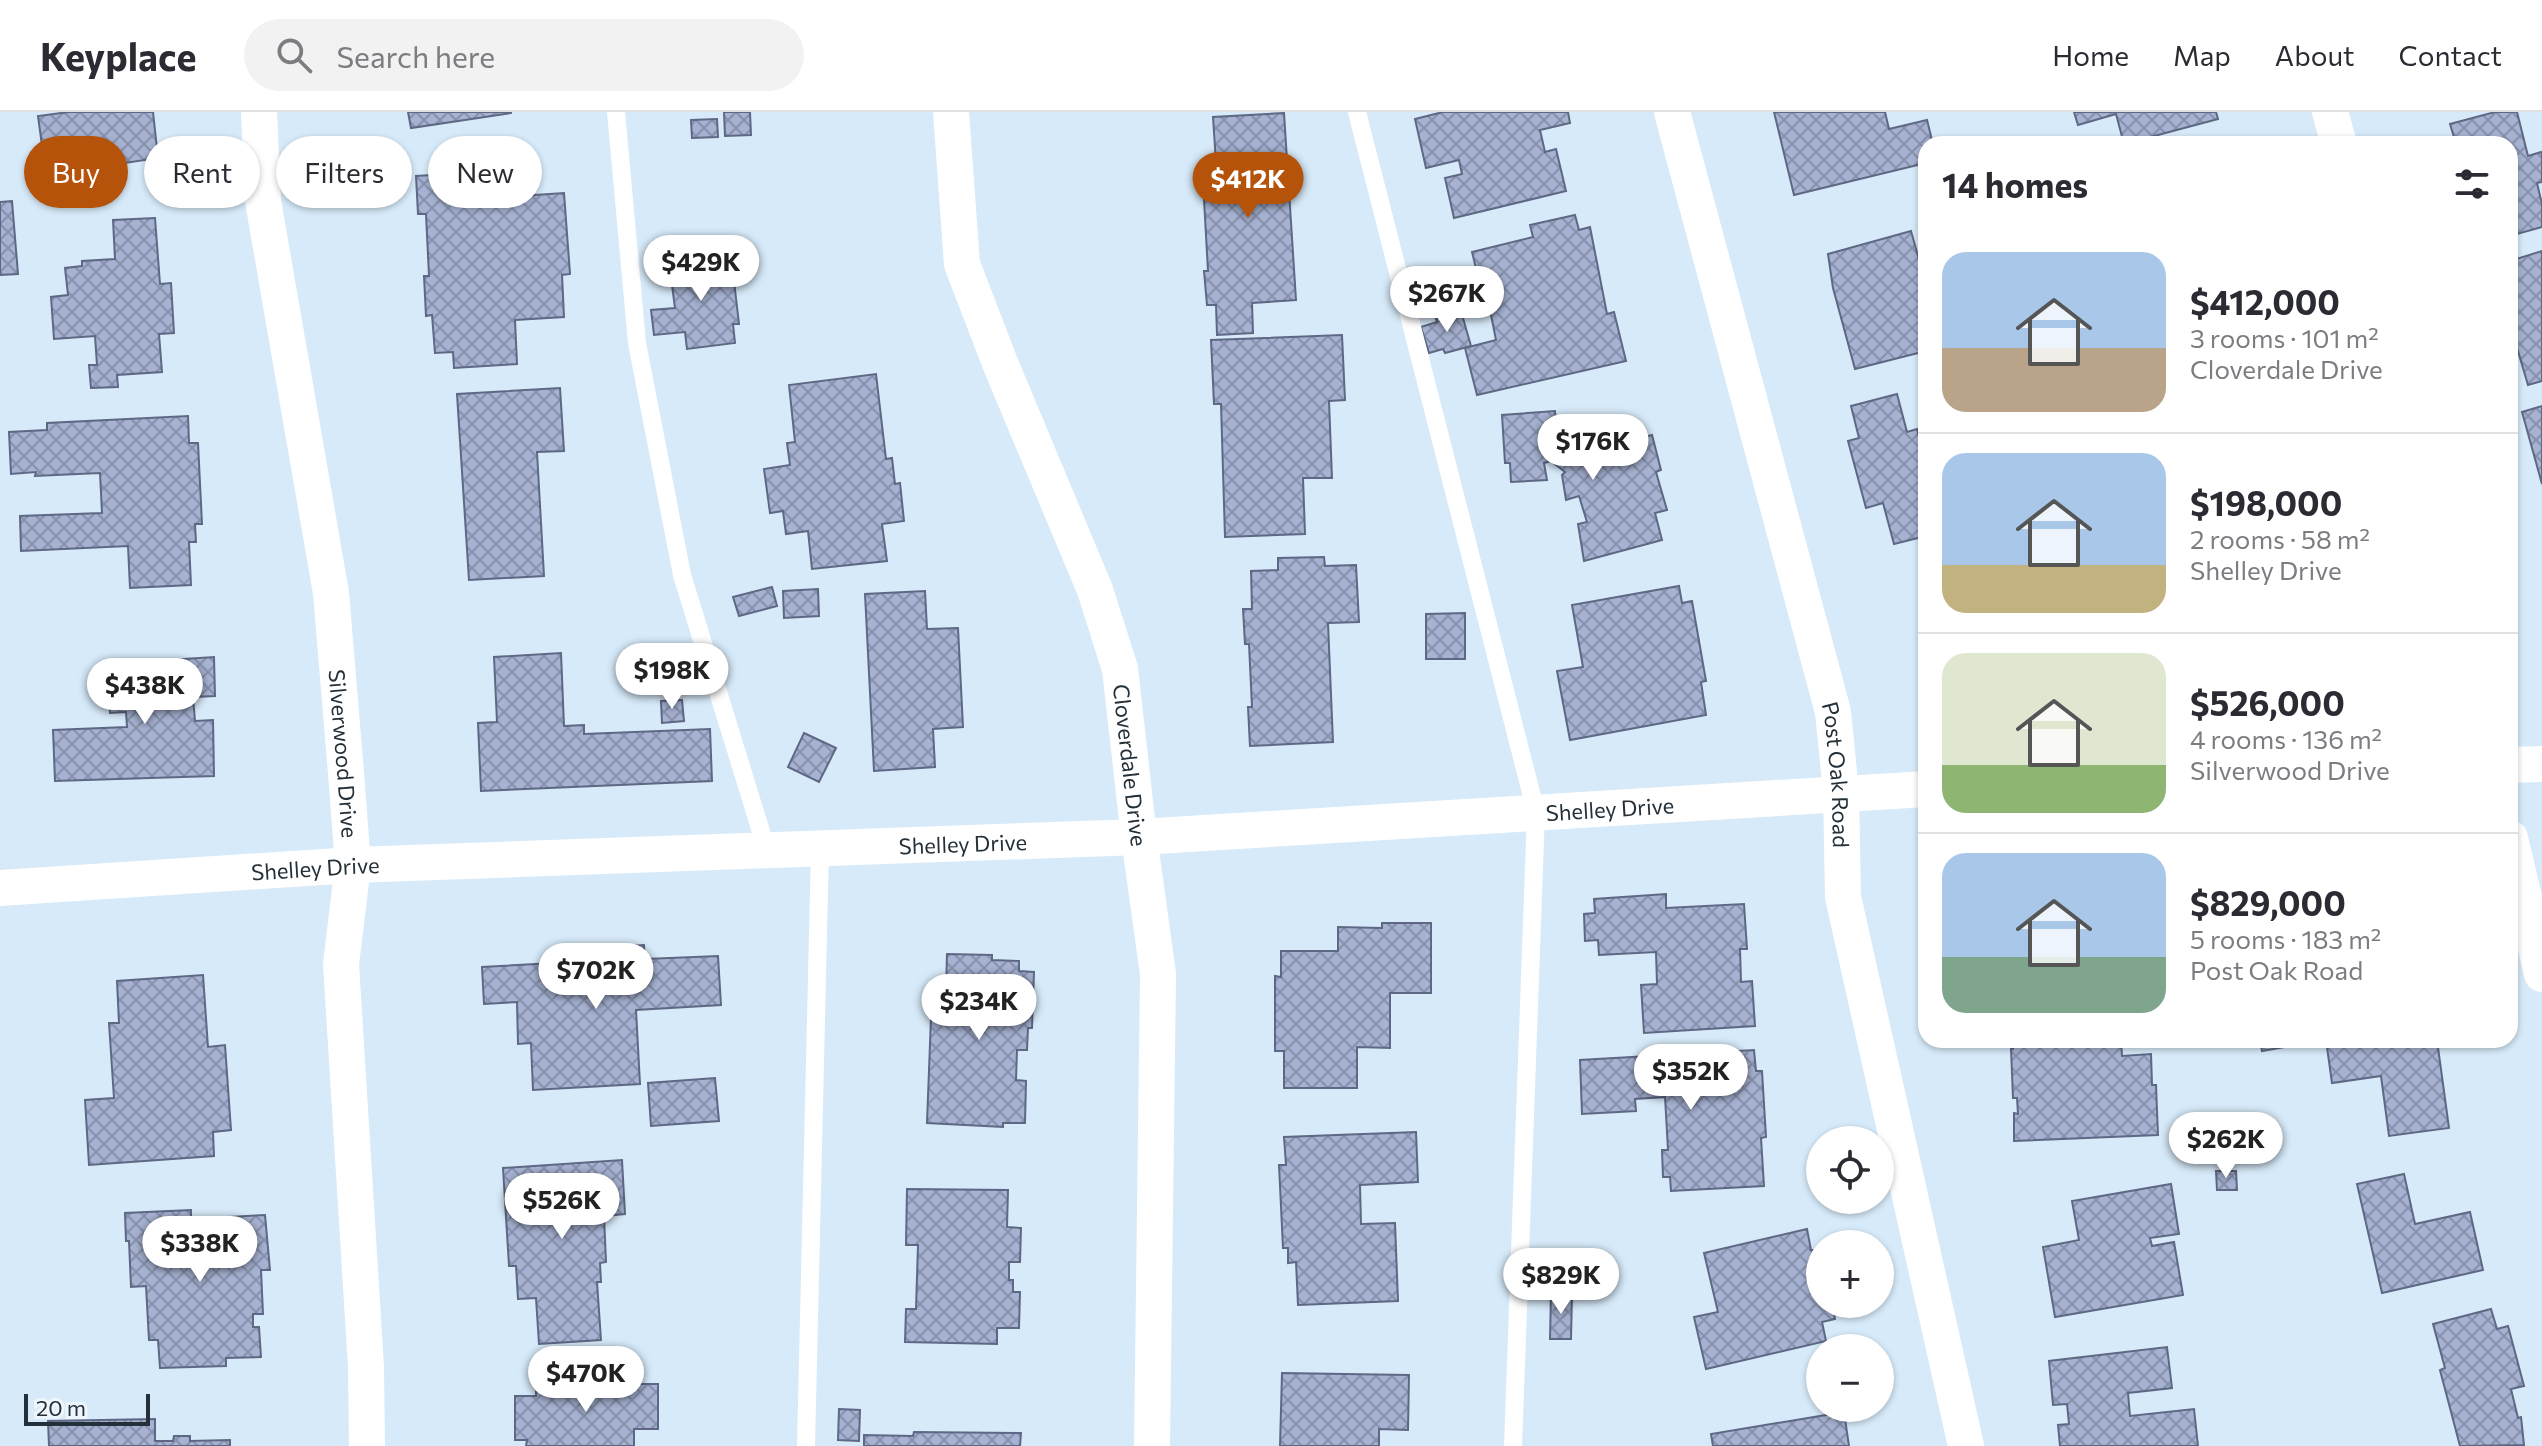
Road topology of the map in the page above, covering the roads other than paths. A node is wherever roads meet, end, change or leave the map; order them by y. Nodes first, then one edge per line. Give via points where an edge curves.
1 (259, 112) edge
2 (616, 112) edge
3 (951, 112) edge
4 (1357, 112) edge
5 (1672, 112) edge
6 (2330, 112) edge
7 (2337, 136) edge
8 (2542, 764) edge
9 (2518, 765) edge
10 (1918, 789) edge
11 (1841, 792) junction
12 (1536, 812) junction
13 (1139, 837) junction
14 (820, 848) junction
15 (767, 851) junction
16 (353, 865) junction
17 (2518, 872) edge
18 (0, 888) edge
19 (2542, 974) edge
20 (367, 1446) edge
21 (806, 1446) edge
22 (1152, 1446) edge
23 (1513, 1446) edge
24 (1966, 1446) edge

1 - 16 street, Silverwood Drive via 263,201 331,593
2 - 15 lane via 637,343 682,575
3 - 13 street, Cloverdale Drive via 962,264 1095,590 1120,669
4 - 12 lane
5 - 11 street, Post Oak Road via 1833,712
6 - 7 street
8 - 9 street
10 - 11 street, Shelley Drive
11 - 12 street, Shelley Drive
11 - 24 street, Post Oak Road via 1843,897
12 - 13 street, Shelley Drive
12 - 23 lane
13 - 14 street, Shelley Drive
13 - 22 street, Cloverdale Drive via 1158,974
14 - 15 street, Shelley Drive
14 - 21 lane
15 - 16 street, Shelley Drive
16 - 18 street, Shelley Drive
16 - 20 street, Silverwood Drive via 341,964
17 - 19 street

